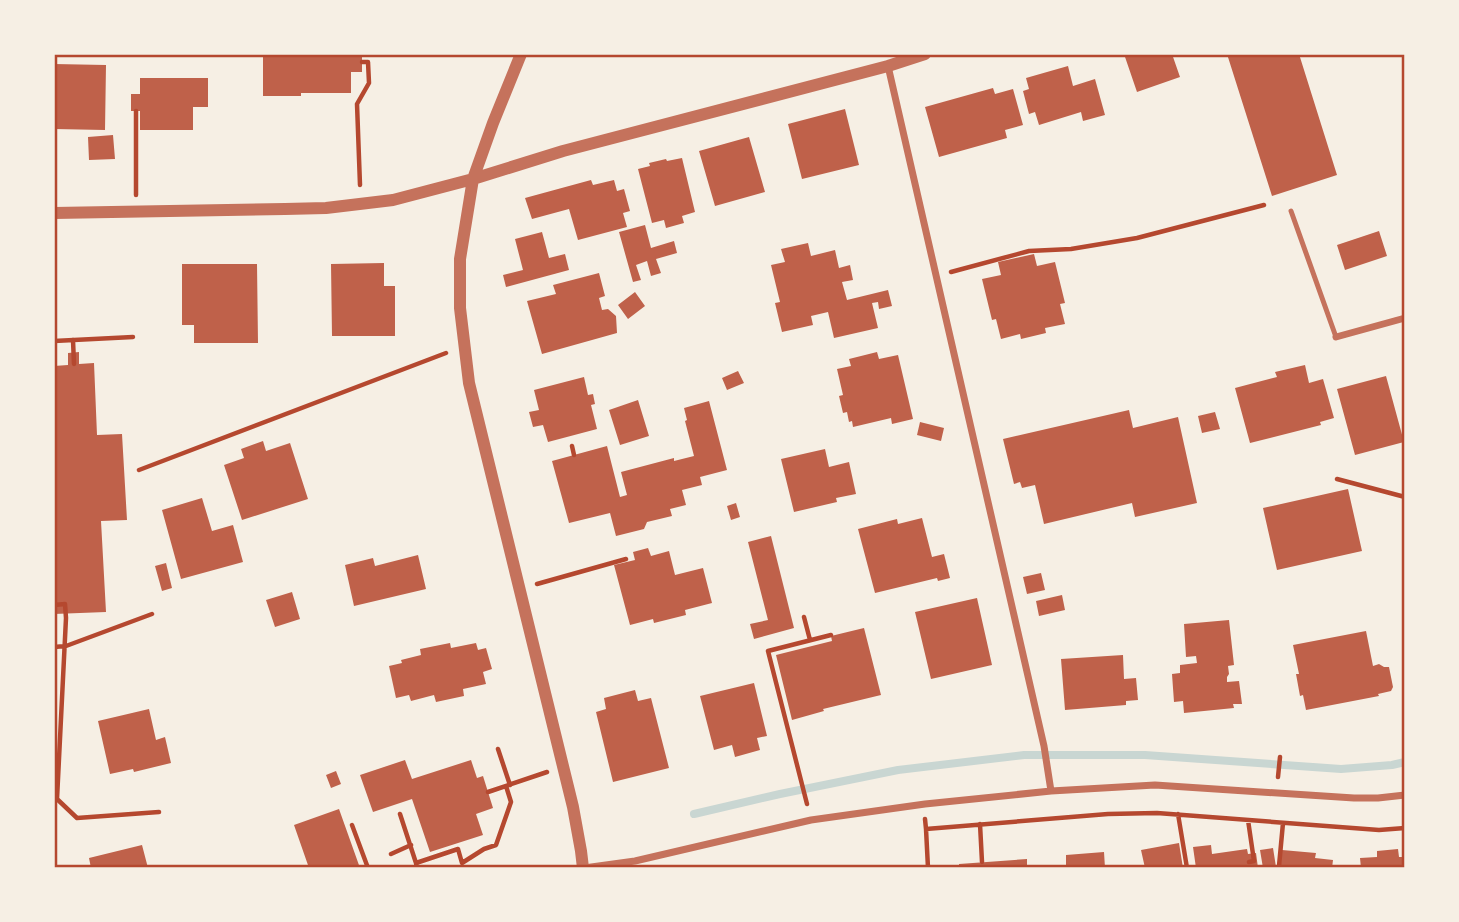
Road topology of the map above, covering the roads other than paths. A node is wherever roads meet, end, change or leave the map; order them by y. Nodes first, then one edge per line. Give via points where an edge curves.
1 (522, 54) edge
2 (925, 54) edge
3 (888, 66) junction
4 (472, 179) junction
5 (1291, 211) dead end
6 (54, 213) edge
7 (1405, 318) edge
8 (1336, 337) joint
9 (1051, 791) junction
10 (1405, 794) edge
11 (583, 868) edge

1 - 4 street
2 - 3 street
3 - 4 street
3 - 9 street
4 - 6 street via 360,204
4 - 11 street via 460,259 463,346
5 - 8 lane
7 - 8 street
9 - 10 street via 1155,785 1354,798
9 - 11 street via 811,820 635,861

